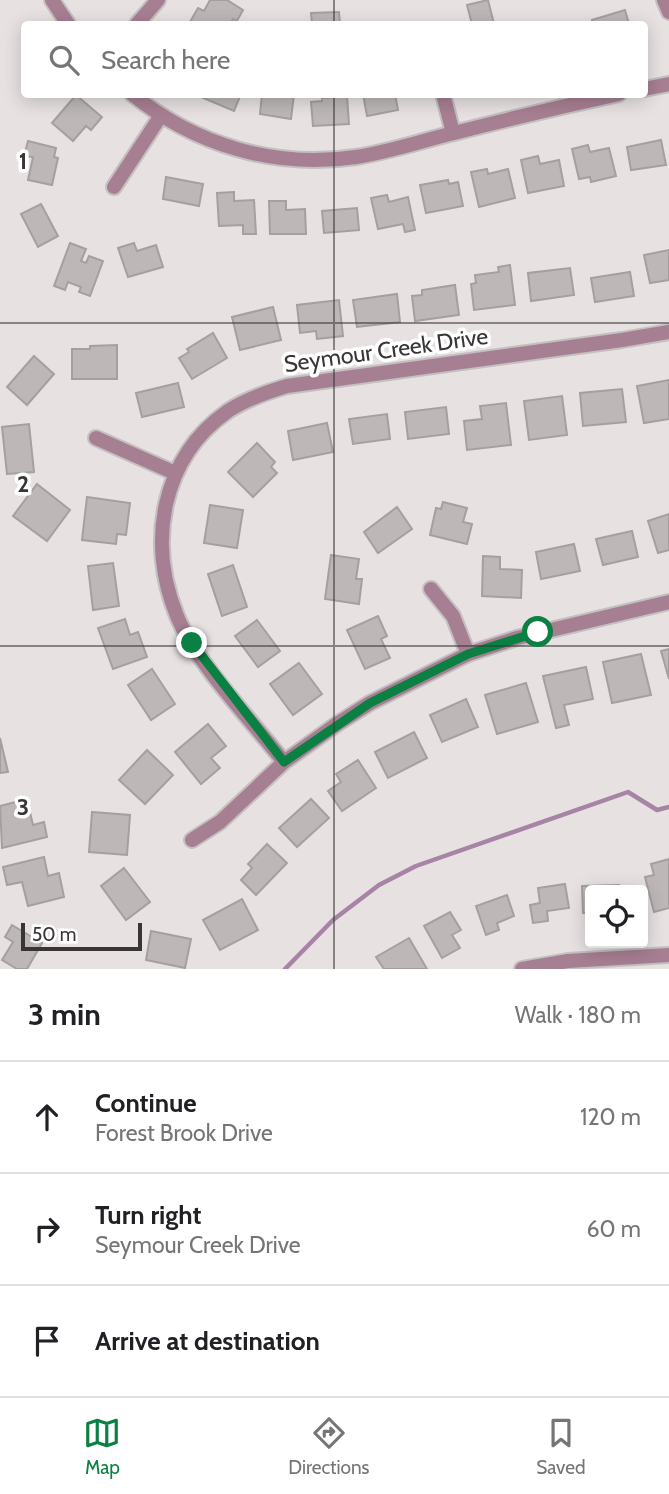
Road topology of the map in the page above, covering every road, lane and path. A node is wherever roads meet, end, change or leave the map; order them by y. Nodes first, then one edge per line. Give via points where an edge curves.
1 (52, 0) edge
2 (158, 0) edge
3 (664, 0) edge
4 (669, 12) edge
5 (66, 21) edge
6 (140, 21) edge
7 (669, 84) edge
8 (648, 88) edge
9 (137, 98) edge
10 (444, 98) edge
11 (603, 98) edge
12 (160, 117) junction
13 (453, 133) junction
14 (114, 187) dead end
15 (669, 331) edge
16 (96, 438) dead end
17 (175, 473) junction
18 (431, 589) dead end
19 (669, 602) edge
20 (468, 654) junction
21 (284, 762) junction
22 (192, 840) dead end
23 (669, 955) edge
24 (636, 964) edge
25 (522, 969) edge

1 - 5 street
2 - 6 street
3 - 4 street
7 - 8 street
9 - 12 street
10 - 13 street
11 - 13 street
12 - 13 street via 238,149 286,159 356,157
12 - 14 street
15 - 17 street, Seymour Creek Drive via 287,386 229,411 199,438
16 - 17 street
17 - 21 street, Seymour Creek Drive via 160,544 178,617 206,664
18 - 20 street via 453,615
19 - 20 street via 538,632
20 - 21 street via 370,703
21 - 22 street via 220,822
23 - 24 street
24 - 25 street via 568,961

